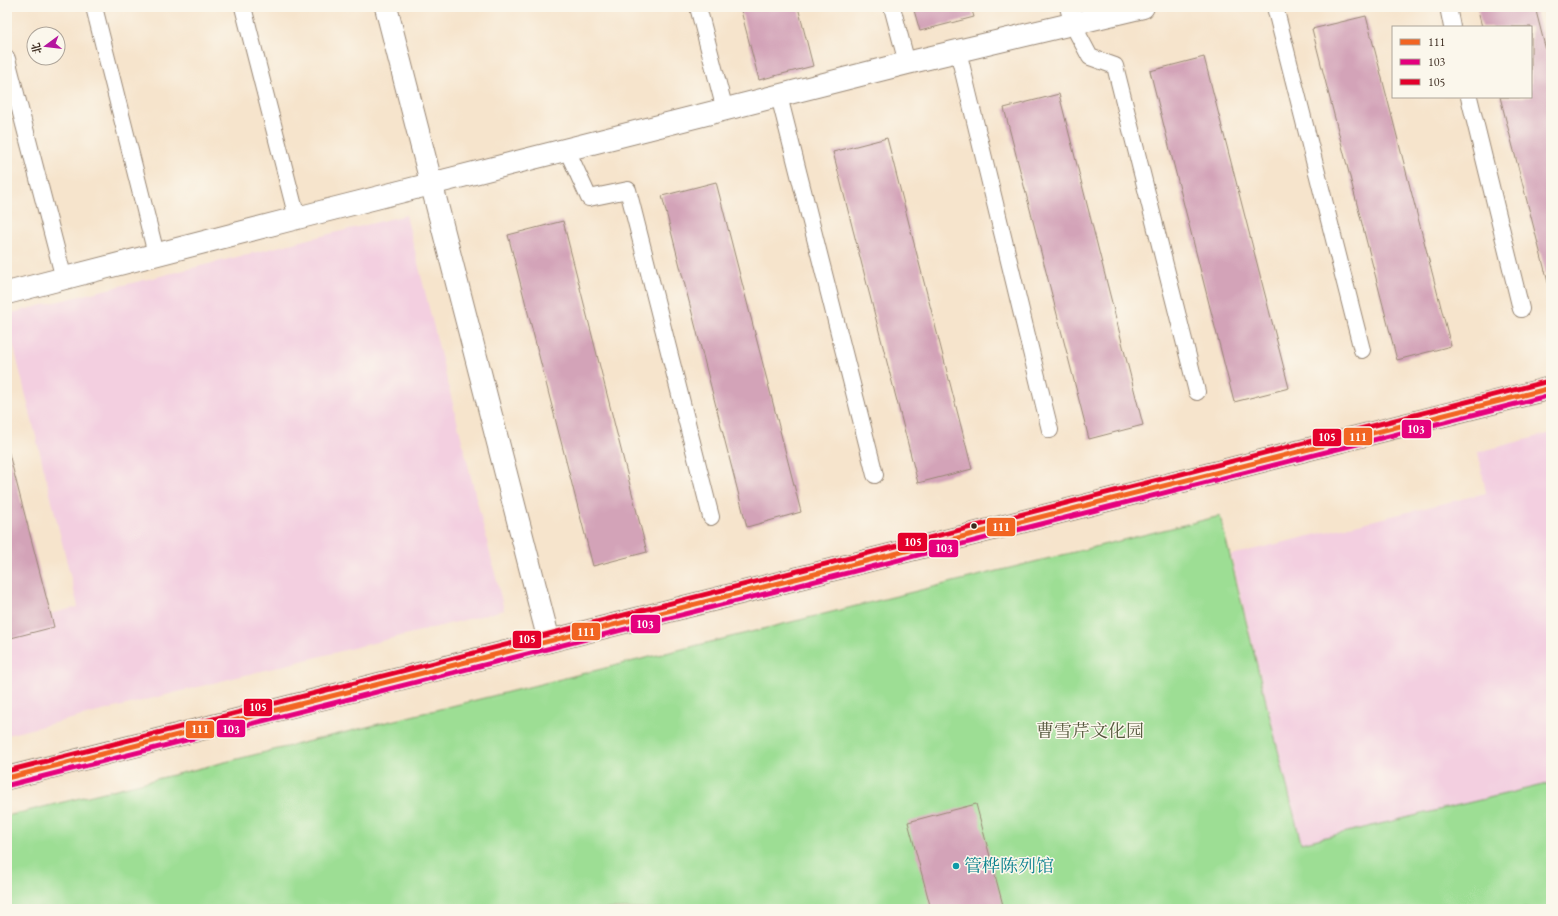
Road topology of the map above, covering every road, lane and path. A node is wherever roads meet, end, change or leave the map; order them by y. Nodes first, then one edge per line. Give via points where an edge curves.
1 (94, 7) edge
2 (243, 7) edge
3 (386, 7) edge
4 (698, 7) edge
5 (892, 7) edge
6 (1143, 7) edge
7 (1275, 7) edge
8 (1448, 7) edge
9 (1071, 16) edge
10 (1452, 26) edge
11 (958, 51) junction
12 (7, 59) edge
13 (907, 63) junction
14 (779, 96) junction
15 (1469, 98) edge
16 (725, 110) junction
17 (567, 150) junction
18 (432, 184) junction
19 (297, 218) junction
20 (156, 254) junction
21 (64, 278) junction
22 (7, 293) edge
23 (1521, 309) dead end
24 (1362, 350) dead end
25 (1551, 388) edge
26 (1197, 392) dead end
27 (1050, 430) dead end
28 (875, 475) dead end
29 (711, 517) dead end
30 (549, 641) junction
31 (7, 778) edge

1 - 20 lane
2 - 19 lane
3 - 18 street
4 - 16 lane
5 - 13 lane
6 - 9 street
7 - 24 lane
8 - 10 lane
9 - 11 street
9 - 26 lane via 1090,57 1115,66
11 - 13 street
11 - 27 lane
12 - 21 lane
13 - 14 street
14 - 16 street
14 - 28 lane
15 - 23 lane
16 - 17 street
17 - 18 street
17 - 29 lane via 589,198 628,190
18 - 19 street
18 - 30 street
19 - 20 street
20 - 21 street
21 - 22 street
25 - 30 street
30 - 31 street

